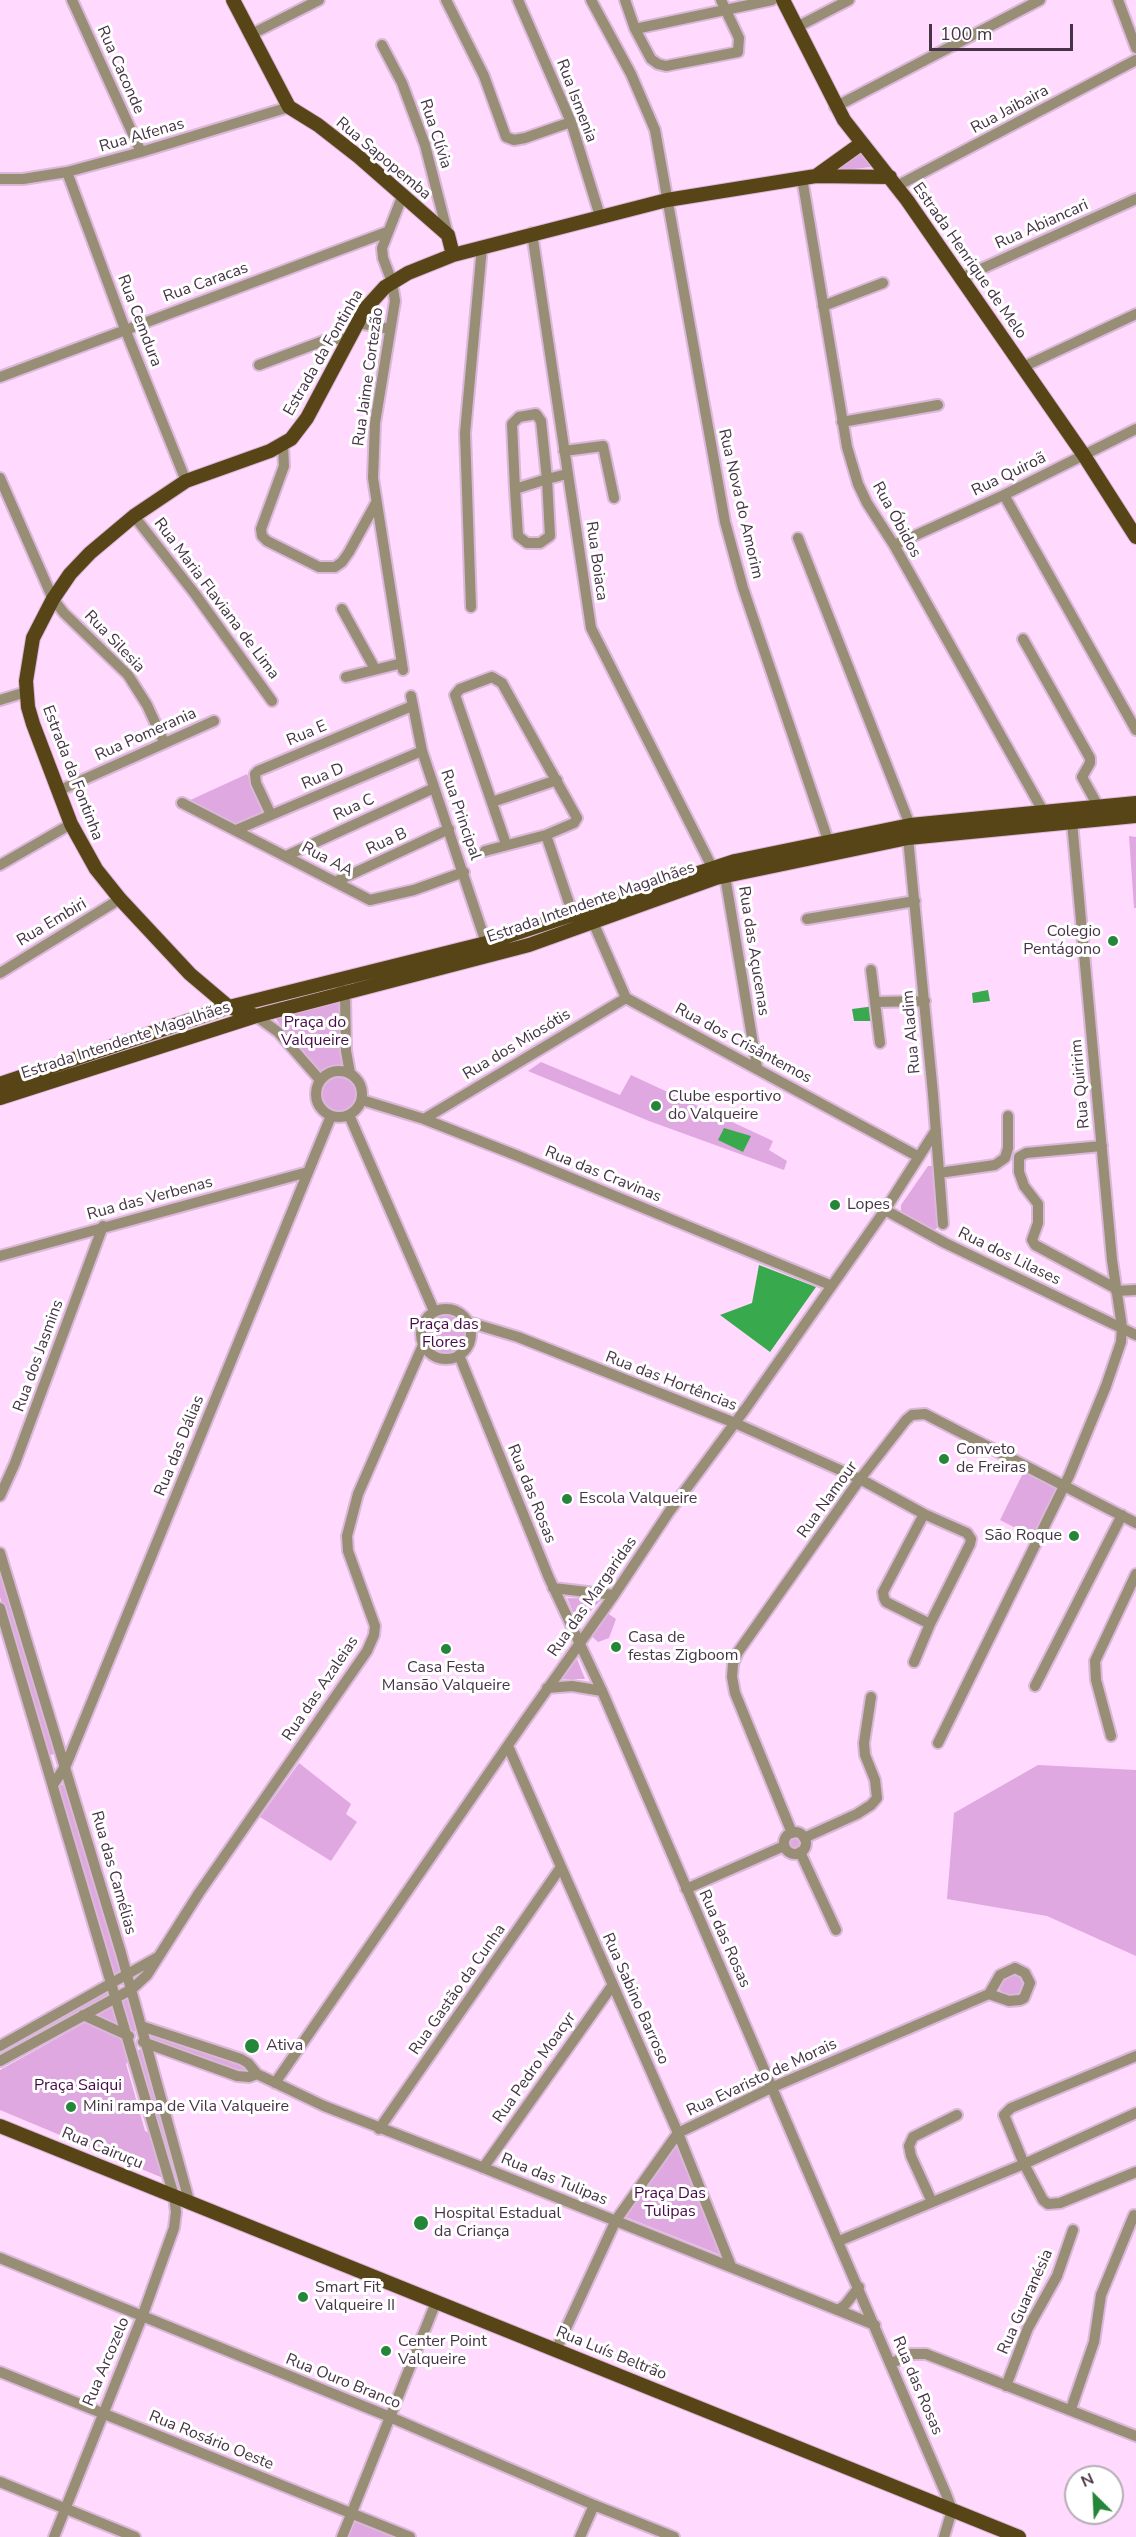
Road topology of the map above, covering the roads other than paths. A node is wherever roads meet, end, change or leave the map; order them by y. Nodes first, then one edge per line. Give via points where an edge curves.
1 (72, 0) edge
2 (233, 0) edge
3 (319, 0) edge
4 (446, 0) edge
5 (518, 0) edge
6 (591, 0) edge
7 (625, 0) edge
8 (772, 0) edge
9 (783, 0) edge
10 (849, 0) edge
11 (1040, 0) edge
12 (1118, 0) edge
13 (723, 5) edge
14 (797, 27) junction
15 (635, 29) junction
16 (250, 35) junction
17 (382, 45) dead end
18 (1136, 48) edge
19 (1136, 60) edge
20 (835, 106) junction
21 (289, 107) junction
22 (571, 122) junction
23 (862, 143) junction
24 (141, 152) junction
25 (67, 172) junction
26 (816, 176) junction
27 (802, 177) junction
28 (0, 179) edge
29 (893, 181) junction
30 (402, 197) junction
31 (1136, 199) edge
32 (668, 200) junction
33 (600, 216) junction
34 (387, 232) junction
35 (532, 233) junction
36 (448, 236) junction
37 (482, 247) junction
38 (453, 255) junction
39 (961, 278) junction
40 (392, 282) junction
41 (883, 283) dead end
42 (823, 306) junction
43 (1136, 314) edge
44 (358, 323) junction
45 (125, 329) junction
46 (390, 329) junction
47 (350, 338) junction
48 (259, 365) dead end
49 (1023, 368) junction
50 (0, 377) edge
51 (938, 405) dead end
52 (842, 422) junction
53 (1136, 429) edge
54 (284, 445) junction
55 (564, 451) junction
56 (1083, 454) junction
57 (567, 474) junction
58 (0, 478) edge
59 (547, 479) junction
60 (186, 481) junction
61 (515, 489) junction
62 (1004, 495) junction
63 (614, 498) dead end
64 (376, 503) junction
65 (135, 516) junction
66 (1136, 537) edge
67 (798, 538) dead end
68 (894, 545) junction
69 (53, 598) junction
70 (471, 607) dead end
71 (342, 609) dead end
72 (1023, 639) dead end
73 (375, 669) junction
74 (346, 677) dead end
75 (26, 692) junction
76 (0, 700) edge
77 (272, 701) dead end
78 (411, 701) joint
79 (214, 721) dead end
80 (1136, 730) edge
81 (164, 742) junction
82 (422, 751) junction
83 (557, 780) junction
84 (434, 788) junction
85 (58, 791) junction
86 (492, 802) junction
87 (182, 803) dead end
88 (1136, 803) edge
89 (1098, 806) junction
90 (1043, 811) junction
91 (271, 815) junction
92 (1136, 816) edge
93 (1072, 822) junction
94 (71, 824) junction
95 (449, 829) junction
96 (236, 830) junction
97 (910, 831) junction
98 (546, 834) junction
99 (828, 840) junction
100 (506, 844) junction
101 (485, 851) dead end
102 (286, 856) junction
103 (0, 865) edge
104 (712, 867) junction
105 (464, 872) junction
106 (725, 876) junction
107 (337, 881) junction
108 (120, 899) junction
109 (915, 902) junction
110 (573, 915) junction
111 (807, 919) dead end
112 (593, 921) junction
113 (486, 944) junction
114 (871, 970) dead end
115 (0, 973) edge
116 (332, 980) junction
117 (344, 992) junction
118 (626, 998) junction
119 (925, 1001) junction
120 (875, 1002) junction
121 (229, 1007) junction
122 (256, 1016) junction
123 (880, 1043) dead end
124 (757, 1067) junction
125 (350, 1073) junction
126 (320, 1080) junction
127 (0, 1084) edge
128 (0, 1098) edge
129 (362, 1100) junction
130 (349, 1115) junction
131 (332, 1116) junction
132 (1008, 1116) dead end
133 (424, 1119) junction
134 (936, 1130) junction
135 (1102, 1146) junction
136 (919, 1157) junction
137 (308, 1172) junction
138 (939, 1173) junction
139 (885, 1210) junction
140 (943, 1224) dead end
141 (103, 1226) junction
142 (0, 1256) edge
143 (831, 1285) junction
144 (1115, 1289) junction
145 (1136, 1290) edge
146 (435, 1311) junction
147 (468, 1322) junction
148 (1122, 1327) junction
149 (1136, 1335) edge
150 (423, 1345) junction
151 (459, 1355) junction
152 (735, 1423) junction
153 (860, 1479) junction
154 (1065, 1485) junction
155 (0, 1496) edge
156 (924, 1514) junction
157 (1122, 1515) junction
158 (1136, 1522) edge
159 (0, 1553) edge
160 (1136, 1574) edge
161 (553, 1588) junction
162 (614, 1595) junction
163 (0, 1608) edge
164 (930, 1624) junction
165 (580, 1643) junction
166 (914, 1662) dead end
167 (1035, 1686) dead end
168 (547, 1688) junction
169 (602, 1691) junction
170 (871, 1697) dead end
171 (1111, 1736) dead end
172 (939, 1743) dead end
173 (508, 1746) junction
174 (66, 1765) junction
175 (53, 1785) junction
176 (792, 1833) junction
177 (804, 1838) junction
178 (784, 1846) junction
179 (800, 1852) junction
180 (561, 1867) junction
181 (686, 1889) junction
182 (836, 1929) dead end
183 (159, 1956) junction
184 (127, 1974) junction
185 (111, 1984) junction
186 (612, 1986) junction
187 (132, 1989) junction
188 (989, 1994) dead end
189 (116, 1998) junction
190 (83, 2015) junction
191 (141, 2026) junction
192 (126, 2035) junction
193 (17, 2036) junction
194 (146, 2044) junction
195 (0, 2046) edge
196 (24, 2048) junction
197 (1136, 2056) edge
198 (0, 2061) edge
199 (257, 2074) junction
200 (274, 2083) junction
201 (773, 2087) junction
202 (1136, 2113) edge
203 (957, 2115) dead end
204 (0, 2126) edge
205 (379, 2129) junction
206 (678, 2133) junction
207 (1024, 2164) junction
208 (483, 2168) junction
209 (1136, 2172) edge
210 (174, 2196) junction
211 (932, 2202) junction
212 (190, 2204) junction
213 (1134, 2215) dead end
214 (616, 2220) junction
215 (1073, 2230) dead end
216 (839, 2241) junction
217 (0, 2258) edge
218 (731, 2266) junction
219 (859, 2287) junction
220 (436, 2302) junction
221 (837, 2310) junction
222 (142, 2317) junction
223 (875, 2325) junction
224 (556, 2350) junction
225 (892, 2363) junction
226 (0, 2373) edge
227 (1006, 2386) junction
228 (1071, 2409) junction
229 (101, 2414) junction
230 (390, 2417) junction
231 (1136, 2436) edge
232 (0, 2482) edge
233 (594, 2505) junction
234 (66, 2508) junction
235 (951, 2510) junction
236 (350, 2514) junction
237 (54, 2537) edge
238 (135, 2537) edge
239 (342, 2537) edge
240 (411, 2537) edge
241 (580, 2537) edge
242 (674, 2537) edge
243 (944, 2537) edge
244 (1019, 2537) edge

1 - 24 street, Rua Caconde
2 - 16 main road, Rua Sapopemba
3 - 16 street
4 - 22 street via 484,76 506,137 514,140
5 - 22 street, Rua Ismenia
6 - 32 street, Rua Nova do Amorim via 647,108 661,151
7 - 15 street
8 - 13 street
9 - 14 main road, Estrada Henrique de Melo
10 - 14 street
11 - 20 street
12 - 18 street
13 - 15 street
13 - 15 street via 740,44 738,52 729,55 672,66 658,64 651,59
14 - 20 main road, Estrada Henrique de Melo
16 - 21 main road, Rua Sapopemba
17 - 36 street, Rua Clívia via 402,82 425,145
19 - 29 street, Rua Jaibaira
20 - 23 main road, Estrada Henrique de Melo
21 - 24 street, Rua Alfenas
21 - 30 main road, Rua Sapopemba via 359,156
22 - 33 street, Rua Ismenia
23 - 26 main road
23 - 29 main road, Estrada Henrique de Melo
24 - 25 street, Rua Alfenas
25 - 28 street, Rua Alfenas
25 - 45 street, Rua Cemdura
26 - 27 main road, Estrada da Fontinha
26 - 29 main road, Estrada da Fontinha
27 - 32 main road, Estrada da Fontinha
27 - 42 street, Rua Óbidos
29 - 39 main road, Estrada Henrique de Melo
30 - 34 street
30 - 36 main road, Rua Sapopemba
31 - 39 street, Rua Abiancari
32 - 33 main road, Estrada da Fontinha
32 - 99 street, Rua Nova do Amorim via 732,550
33 - 35 main road, Estrada da Fontinha
34 - 40 street, Rua Jaime Cortezão via 382,248
34 - 45 street, Rua Caracas
35 - 37 main road, Estrada da Fontinha
35 - 55 street, Rua Boiaca
36 - 38 main road
37 - 38 main road, Estrada da Fontinha
37 - 70 street via 465,433
38 - 40 main road, Estrada da Fontinha
39 - 49 main road, Estrada Henrique de Melo
40 - 44 main road, Estrada da Fontinha via 375,296
40 - 46 street, Rua Jaime Cortezão via 395,301
41 - 42 street
42 - 52 street, Rua Óbidos
43 - 49 street
44 - 46 street
44 - 47 main road, Estrada da Fontinha
45 - 50 street, Rua Caracas
45 - 60 street, Rua Cemdura
46 - 64 street, Rua Jaime Cortezão via 375,423
47 - 48 street via 326,340
47 - 54 main road, Estrada da Fontinha via 307,418
49 - 56 main road, Estrada Henrique de Melo
51 - 52 street
52 - 68 street, Rua Óbidos via 858,484
53 - 56 street, Rua Quiroã
54 - 60 main road, Estrada da Fontinha
54 - 64 street via 284,466 261,529 267,542 319,567 334,567 349,552
55 - 57 street, Rua Boiaca
55 - 63 street via 603,446
56 - 62 street, Rua Quiroã
56 - 66 main road, Estrada Henrique de Melo
57 - 59 street
57 - 104 street, Rua Boiaca via 595,639
58 - 69 street, Rua Silesia
59 - 61 street
59 - 61 street via 550,536 540,543 527,543 518,536
59 - 61 street via 541,421 536,414 519,417 512,424
60 - 65 main road, Estrada da Fontinha
62 - 68 street, Rua Quiroã
62 - 80 street
64 - 73 street, Rua Jaime Cortezão via 403,667
65 - 69 main road, Estrada da Fontinha via 90,553
65 - 77 street, Rua Maria Flaviana de Lima
67 - 97 street, Rua Aladim
68 - 90 street, Rua Óbidos
69 - 75 main road, Estrada da Fontinha via 28,654
69 - 81 street, Rua Silesia via 128,675
71 - 73 street
72 - 89 street via 1090,758 1082,777
73 - 74 street
75 - 76 street
75 - 85 main road, Estrada da Fontinha via 33,724
78 - 82 street, Rua Principal
78 - 91 street, Rua E via 258,771 256,783
79 - 81 street, Rua Pomerania
81 - 85 street, Rua Pomerania
82 - 84 street, Rua Principal
82 - 91 street, Rua D
83 - 86 street
83 - 86 street via 502,683 495,677 489,678 455,693
83 - 98 street via 577,814 577,821
84 - 95 street, Rua Principal
84 - 102 street, Rua C
85 - 94 main road, Estrada da Fontinha
86 - 100 street
87 - 96 street, Rua AA
88 - 89 main road, Estrada Intendente Magalhães
89 - 90 main road, Estrada Intendente Magalhães
90 - 97 main road, Estrada Intendente Magalhães
91 - 96 street, Rua D
92 - 93 main road, Estrada Intendente Magalhães
93 - 97 main road, Estrada Intendente Magalhães
93 - 135 street, Rua Quiririm
94 - 103 street
94 - 108 main road, Estrada da Fontinha via 96,869
95 - 105 street, Rua Principal
95 - 107 street, Rua B
96 - 102 street, Rua AA
97 - 99 main road, Estrada Intendente Magalhães
97 - 106 main road, Estrada Intendente Magalhães
97 - 109 street, Rua Aladim
98 - 100 street
98 - 110 street
99 - 104 main road, Estrada Intendente Magalhães
100 - 101 street
102 - 107 street, Rua AA
104 - 110 main road, Estrada Intendente Magalhães
105 - 107 street, Rua AA via 378,900 370,900
105 - 113 street, Rua Principal
106 - 112 main road, Estrada Intendente Magalhães
106 - 124 street, Rua das Açucenas
108 - 115 street, Rua Embiri
108 - 121 main road, Estrada da Fontinha via 190,974
109 - 111 street
109 - 119 street, Rua Aladim
110 - 113 main road, Estrada Intendente Magalhães
112 - 117 main road, Estrada Intendente Magalhães via 512,950
112 - 118 street
113 - 116 main road, Estrada Intendente Magalhães
114 - 120 street
116 - 117 street
116 - 121 main road, Estrada Intendente Magalhães
117 - 122 main road, Estrada Intendente Magalhães
117 - 125 street
118 - 124 street, Rua dos Crisântemos
118 - 133 street, Rua dos Miosótis
119 - 120 street
119 - 134 street, Rua Aladim
120 - 123 street
121 - 122 main road, Estrada da Fontinha
121 - 127 main road, Estrada Intendente Magalhães
122 - 126 street via 278,1032
122 - 128 main road, Estrada Intendente Magalhães
124 - 136 street, Rua dos Crisântemos
125 - 126 street via 331,1072
125 - 129 street via 362,1088
126 - 131 street via 316,1098 321,1109
129 - 130 street
129 - 133 street, Rua das Cravinas
130 - 131 street
130 - 146 street
131 - 137 street, Rua das Dálias
132 - 138 street via 1005,1158 995,1165
133 - 143 street, Rua das Cravinas
134 - 136 street, Rua das Margaridas
134 - 138 street, Rua Aladim
135 - 144 street, Rua Quiririm
135 - 144 street via 1026,1153 1019,1157 1019,1172 1038,1204 1038,1223 1032,1240 1035,1245
136 - 139 street, Rua das Margaridas
137 - 141 street, Rua das Verbenas
137 - 174 street, Rua das Dálias
138 - 140 street, Rua Aladim
139 - 143 street, Rua das Margaridas
139 - 148 street, Rua dos Lilases via 945,1243
141 - 142 street, Rua das Verbenas
141 - 155 street, Rua dos Jasmins
143 - 152 street, Rua das Margaridas
144 - 145 street
144 - 148 street, Rua Quiririm
146 - 147 street via 457,1311
146 - 150 street via 422,1326
147 - 151 street via 470,1340
147 - 152 street, Rua das Hortências
148 - 149 street
148 - 154 street via 1116,1358
150 - 151 street via 435,1356
150 - 183 street, Rua das Azaleias via 358,1494 346,1536 375,1626 371,1643
151 - 161 street, Rua das Rosas
152 - 153 street, Rua das Hortências
152 - 162 street, Rua das Margaridas
153 - 154 street, Rua Namour via 906,1420 919,1413
153 - 156 street, Rua das Hortências
153 - 176 street, Rua Namour via 733,1664 735,1693
154 - 157 street, Rua Namour
154 - 172 street
156 - 164 street via 883,1592 886,1602
156 - 164 street, Rua das Hortências via 967,1533 971,1539
157 - 158 street, Rua Namour
157 - 167 street
159 - 174 street, Rua das Camélias
160 - 171 street via 1095,1661
161 - 162 street
161 - 165 street, Rua das Rosas
162 - 165 street, Rua das Margaridas
163 - 175 street, Rua das Camélias
164 - 166 street
165 - 168 street, Rua das Margaridas
165 - 169 street, Rua das Rosas
168 - 169 street via 572,1686
168 - 173 street, Rua das Margaridas
169 - 181 street, Rua das Rosas
170 - 177 street via 864,1743 877,1798 857,1814
173 - 180 street, Rua Sabino Barroso
173 - 200 street, Rua das Margaridas
174 - 175 street, Rua das Dálias
174 - 184 street, Rua das Camélias
175 - 185 street, Rua das Camélias
176 - 177 street
176 - 178 street
177 - 179 street
178 - 179 street via 790,1853
178 - 181 street
179 - 182 street
180 - 186 street, Rua Sabino Barroso
180 - 205 street, Rua Gastão da Cunha
181 - 201 street, Rua das Rosas
183 - 184 street, Rua das Azaleias
183 - 187 street, Rua das Azaleias
184 - 185 street
184 - 187 street, Rua das Camélias
185 - 189 street, Rua das Camélias
185 - 193 street
186 - 206 street, Rua Sabino Barroso
186 - 208 street, Rua Pedro Moacyr
187 - 189 street
187 - 191 street, Rua das Camélias
188 - 201 street, Rua Evaristo de Morais
189 - 190 street
189 - 192 street, Rua das Camélias
190 - 192 street, Rua das Tulipas
190 - 196 street
191 - 194 street, Rua das Camélias
191 - 199 street, Rua das Tulipas via 241,2059
192 - 194 street, Rua das Tulipas
192 - 210 street, Rua das Camélias
193 - 195 street
193 - 196 street
194 - 199 street, Rua das Tulipas via 237,2076
194 - 212 street, Rua das Camélias
196 - 198 street
197 - 207 street via 1006,2111 1005,2119
199 - 200 street, Rua das Tulipas
200 - 205 street, Rua das Tulipas
201 - 206 street, Rua Evaristo de Morais
201 - 216 street, Rua das Rosas
202 - 207 street
203 - 211 street via 913,2138 909,2146
204 - 210 main road, Rua Cairuçu
205 - 208 street, Rua das Tulipas
206 - 214 street, Rua Evaristo de Morais
206 - 218 street, Rua Sabino Barroso
207 - 209 street via 1043,2200 1053,2205
207 - 211 street
208 - 214 street, Rua das Tulipas
210 - 212 main road, Rua Cairuçu
210 - 222 street, Rua Arcozelo via 174,2228
211 - 216 street
212 - 220 main road, Rua Luís Beltrão
213 - 228 street via 1101,2295 1094,2342
214 - 218 street, Rua das Tulipas
214 - 224 street, Rua Evaristo de Morais
215 - 227 street, Rua Guaranésia via 1057,2276 1028,2328
216 - 219 street, Rua das Rosas
217 - 222 street, Rua Ouro Branco
218 - 221 street, Rua das Tulipas
219 - 221 street
219 - 223 street, Rua das Rosas
220 - 224 main road, Rua Luís Beltrão
220 - 230 street
221 - 223 street, Rua das Tulipas
222 - 229 street, Rua Arcozelo
222 - 230 street, Rua Ouro Branco
223 - 225 street, Rua das Rosas
224 - 235 main road, Rua Luís Beltrão
225 - 227 street via 911,2354 926,2354
225 - 235 street, Rua das Rosas
226 - 229 street, Rua Rosário Oeste
227 - 228 street
228 - 231 street
229 - 234 street, Rua Arcozelo
229 - 236 street, Rua Rosário Oeste
230 - 233 street, Rua Ouro Branco
230 - 236 street
232 - 234 street
233 - 241 street
233 - 242 street, Rua Ouro Branco
234 - 237 street, Rua Arcozelo
234 - 238 street
235 - 243 street
235 - 244 main road, Rua Luís Beltrão
236 - 239 street
236 - 240 street, Rua Rosário Oeste

